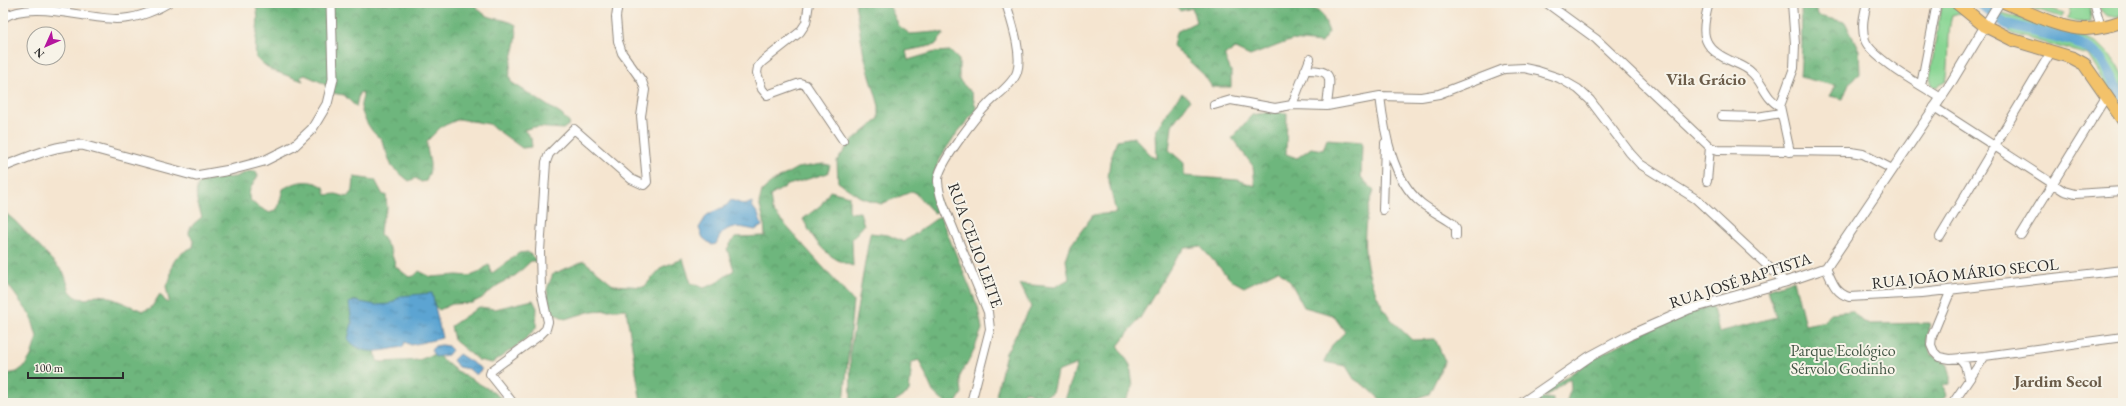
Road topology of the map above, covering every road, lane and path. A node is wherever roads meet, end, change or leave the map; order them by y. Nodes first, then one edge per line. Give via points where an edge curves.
1 (168, 3) edge
2 (331, 3) edge
3 (618, 3) edge
4 (809, 3) edge
5 (1006, 3) edge
6 (1709, 3) edge
7 (1867, 3) edge
8 (1937, 3) edge
9 (1957, 3) edge
10 (2006, 3) edge
11 (2094, 3) edge
12 (1548, 4) dead end
13 (1791, 4) edge
14 (1997, 7) edge
15 (3, 18) edge
16 (2123, 21) edge
17 (1986, 24) junction
18 (2101, 27) junction
19 (2051, 52) junction
20 (1310, 59) dead end
21 (1305, 70) junction
22 (1921, 86) junction
23 (1380, 96) junction
24 (2106, 97) junction
25 (1941, 98) junction
26 (1214, 105) dead end
27 (1292, 105) junction
28 (1327, 106) junction
29 (1934, 107) junction
30 (1781, 110) junction
31 (1722, 116) dead end
32 (2123, 120) edge
33 (1385, 136) junction
34 (843, 140) dead end
35 (1994, 146) junction
36 (1710, 147) junction
37 (1790, 152) junction
38 (3, 167) edge
39 (1892, 169) junction
40 (1707, 181) dead end
41 (2052, 185) junction
42 (2123, 191) edge
43 (1383, 210) dead end
44 (2021, 235) dead end
45 (1456, 236) dead end
46 (1940, 237) dead end
47 (1826, 268) junction
48 (2123, 270) edge
49 (1785, 282) junction
50 (1950, 290) junction
51 (2123, 337) edge
52 (1985, 356) junction
53 (1960, 358) junction
54 (1968, 378) junction
55 (513, 403) edge
56 (971, 403) edge
57 (1522, 403) edge
58 (1953, 403) edge

1 - 15 street via 140,16 117,19 39,3 20,6
2 - 38 street via 333,79 327,104 312,129 294,146 264,161 196,176 82,145 59,147
3 - 55 street via 618,41 622,53 642,81 645,90 641,116 647,182 640,184 630,179 574,129 546,158 540,252 541,290 548,322 540,335 490,374
4 - 34 street via 806,23 800,32 762,62 757,73 762,89 767,95 800,83 806,85
5 - 56 street, RUA CELIO LEITE via 1013,28 1018,60 1017,71 964,134 939,171 938,180 944,204 988,312 990,329
6 - 30 street via 1704,22 1708,45 1719,56 1752,72
7 - 22 street via 1862,27 1865,41 1872,50
8 - 22 street
9 - 17 main road
10 - 18 main road via 2065,26 2085,29
11 - 18 street
12 - 36 street via 1596,40
13 - 30 street via 1795,44 1794,68
14 - 17 street, RUA JOSÉ BAPTISTA
16 - 18 main road
17 - 19 main road via 2013,40
17 - 25 street, RUA JOSÉ BAPTISTA
19 - 24 main road via 2084,64
19 - 35 street
20 - 21 street
21 - 27 street
21 - 28 street via 1321,69 1327,72
22 - 25 street
23 - 28 street
23 - 33 street
23 - 49 street via 1439,94 1504,69 1524,68 1559,78 1578,89 1590,100 1640,164 1696,199
24 - 32 main road
24 - 41 street
25 - 29 street, RUA JOSÉ BAPTISTA
26 - 27 street via 1231,100 1264,108
27 - 28 street
29 - 35 street
29 - 39 street, RUA JOSÉ BAPTISTA
30 - 31 street via 1757,117
30 - 37 street
33 - 43 street
33 - 45 street via 1394,163 1408,188 1420,202 1452,223 1456,228
35 - 41 street
35 - 46 street
36 - 37 street via 1718,150
36 - 40 street
37 - 39 street via 1851,152 1863,154
39 - 47 street, RUA JOSÉ BAPTISTA
41 - 42 street via 2075,194
41 - 44 street
47 - 49 street, RUA JOSÉ BAPTISTA
47 - 50 street, RUA JOÃO MÁRIO SECOL via 1836,290 1841,295 1849,297
48 - 50 street, RUA JOÃO MÁRIO SECOL
49 - 57 street, RUA JOSÉ BAPTISTA via 1689,309 1630,335 1589,356
50 - 53 street via 1931,345 1940,357
51 - 52 street
52 - 53 street
52 - 54 street
53 - 54 street via 1965,365
54 - 58 street

